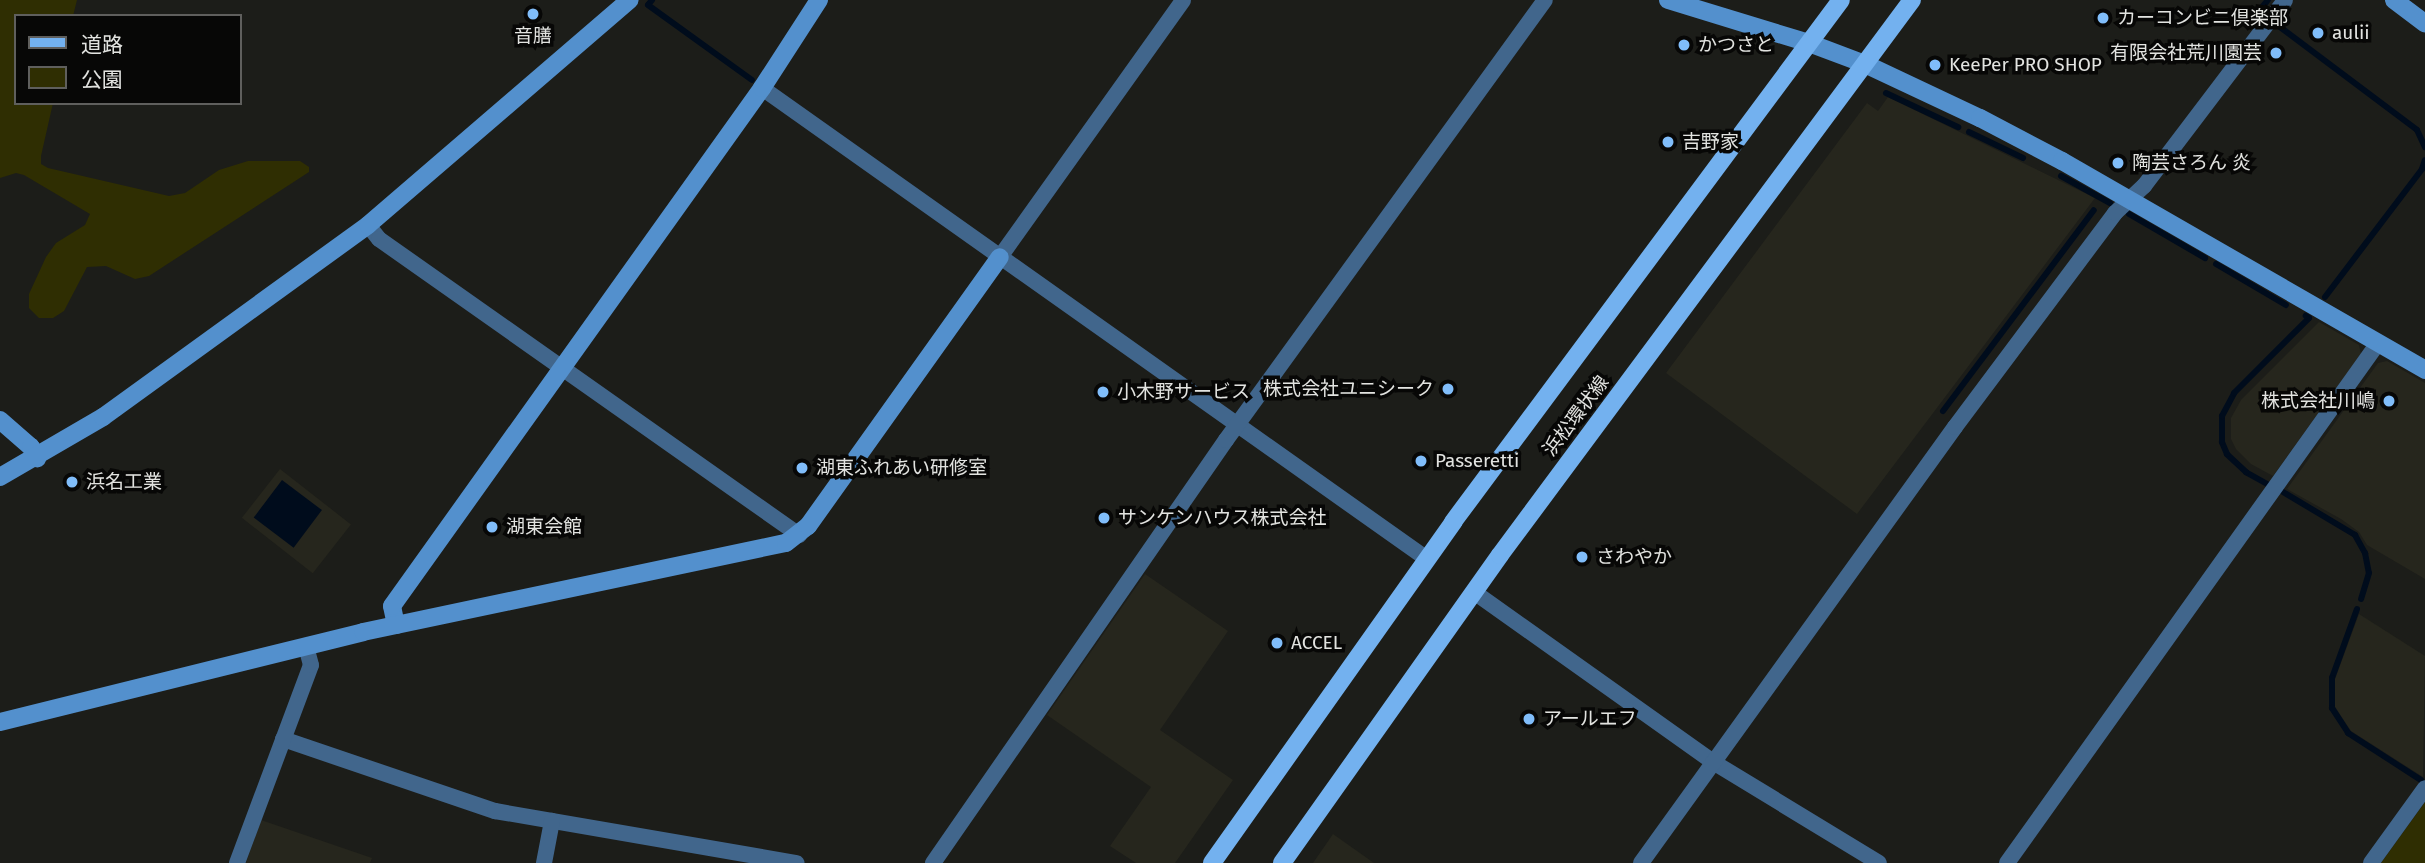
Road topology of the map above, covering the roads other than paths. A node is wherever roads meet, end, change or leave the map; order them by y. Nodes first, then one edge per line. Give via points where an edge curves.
1 (630, 0) edge
2 (819, 0) edge
3 (1183, 0) edge
4 (1545, 0) edge
5 (1668, 0) edge
6 (1841, 0) edge
7 (1912, 0) edge
8 (2285, 0) edge
9 (2394, 0) edge
10 (2425, 23) edge
11 (1809, 43) junction
12 (1865, 64) junction
13 (762, 88) junction
14 (2129, 200) junction
15 (368, 225) junction
16 (1000, 257) junction
17 (2378, 343) junction
18 (562, 368) junction
19 (2425, 370) edge
20 (0, 421) edge
21 (1238, 425) junction
22 (37, 458) junction
23 (0, 477) edge
24 (799, 535) junction
25 (1427, 559) junction
26 (1474, 592) junction
27 (396, 625) junction
28 (306, 646) junction
29 (0, 722) edge
30 (283, 738) junction
31 (1713, 762) junction
32 (2425, 788) edge
33 (552, 821) junction
34 (237, 863) edge
35 (544, 863) edge
36 (797, 863) edge
37 (933, 863) edge
38 (1212, 863) edge
39 (1282, 863) edge
40 (1641, 863) edge
41 (1879, 863) edge
42 (2007, 863) edge
43 (2371, 863) edge

1 - 15 street
2 - 13 street
3 - 16 street
4 - 21 street
5 - 11 street
6 - 11 main road, 浜松環状線
7 - 12 main road, 浜松環状線
8 - 14 street
9 - 10 street
11 - 12 street
11 - 25 main road, 浜松環状線
12 - 14 street via 2035,146
12 - 26 main road, 浜松環状線
13 - 16 street
13 - 18 street
14 - 17 street
14 - 31 street via 1955,427
15 - 18 street via 379,239
15 - 22 street via 103,417
16 - 21 street
16 - 24 street
17 - 19 street
17 - 42 street
18 - 24 street
18 - 27 street via 392,606
20 - 22 street via 31,447
21 - 25 street
21 - 37 street
22 - 23 street
24 - 27 street via 786,543
25 - 38 main road, 浜松環状線
26 - 31 street
26 - 39 main road, 浜松環状線
27 - 28 street
28 - 29 street
28 - 30 street via 311,664
30 - 33 street via 495,811
30 - 34 street
31 - 40 street
31 - 41 street
32 - 43 street
33 - 35 street
33 - 36 street

